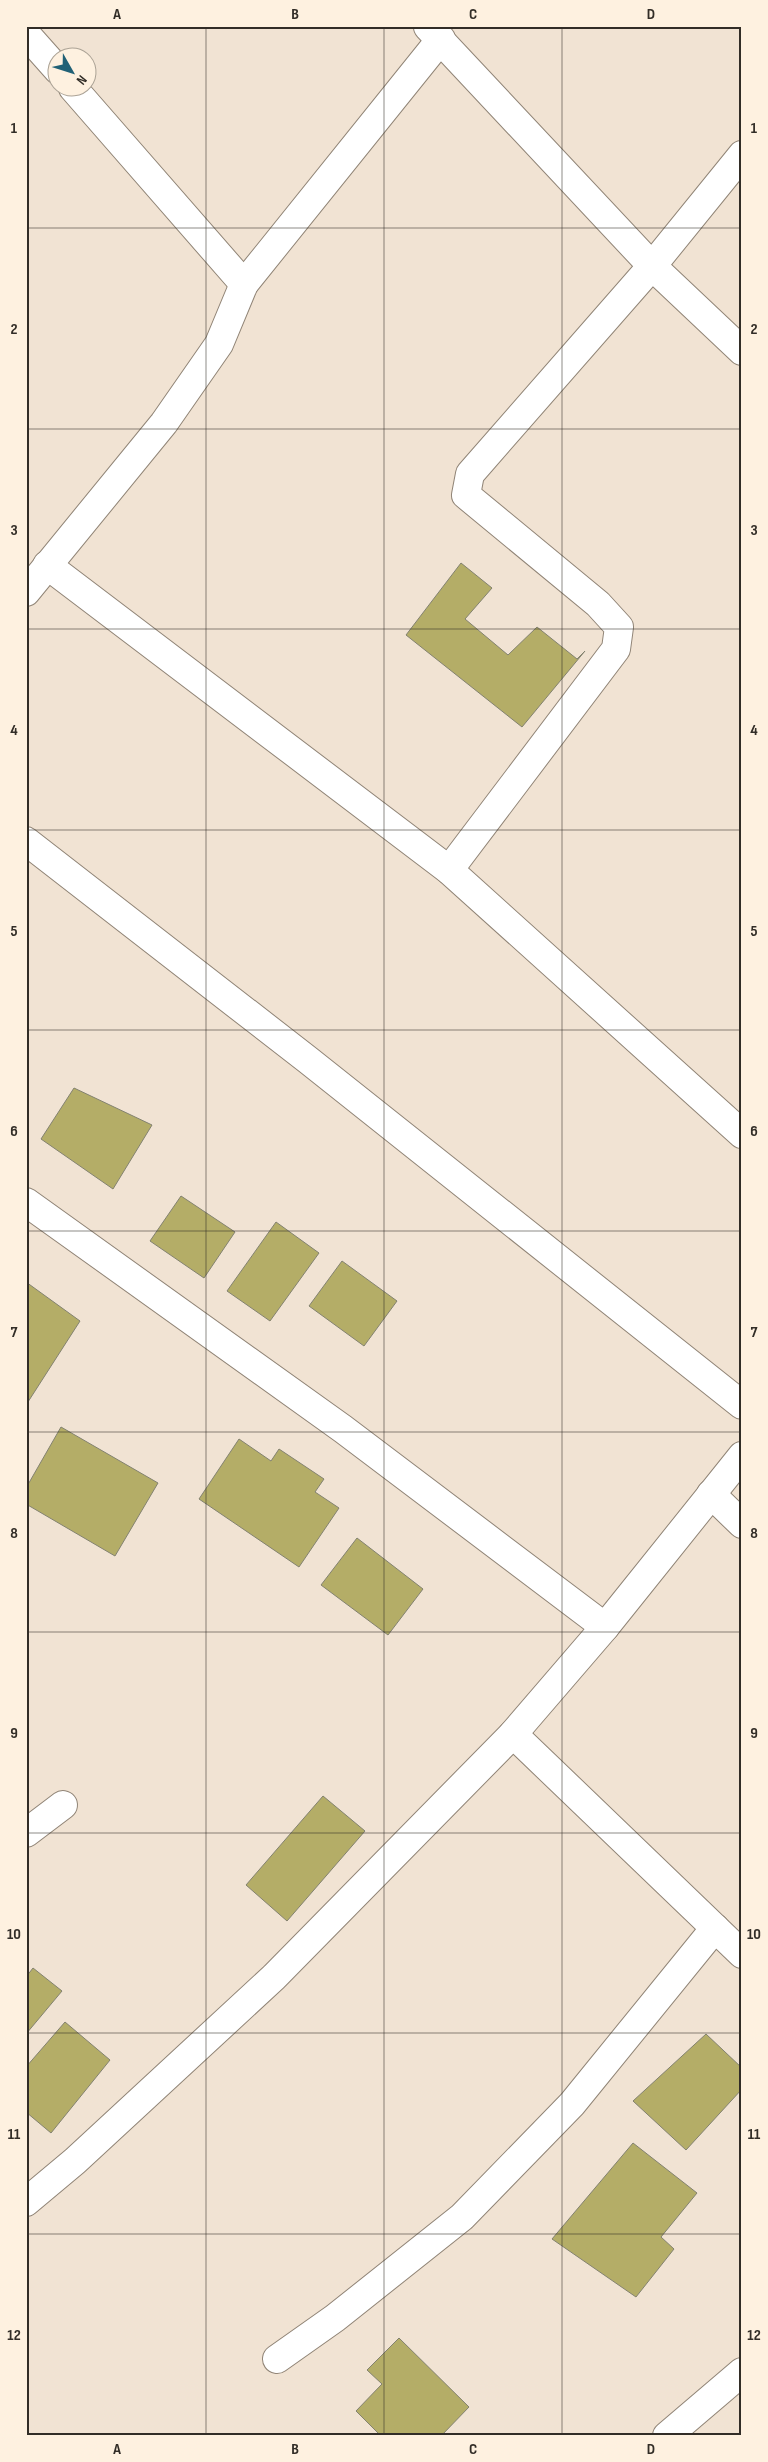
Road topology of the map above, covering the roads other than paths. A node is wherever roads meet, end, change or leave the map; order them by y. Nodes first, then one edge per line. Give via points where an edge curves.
1 (434, 33) edge
2 (26, 34) edge
3 (48, 59) edge
4 (82, 98) edge
5 (742, 155) edge
6 (652, 266) junction
7 (244, 284) junction
8 (742, 351) edge
9 (47, 565) junction
10 (26, 592) edge
11 (26, 841) edge
12 (449, 870) junction
13 (742, 1134) edge
14 (26, 1202) edge
15 (742, 1405) edge
16 (742, 1456) edge
17 (711, 1494) junction
18 (742, 1524) edge
19 (605, 1627) junction
20 (513, 1734) junction
21 (63, 1805) dead end
22 (26, 1833) edge
23 (715, 1928) junction
24 (742, 1954) edge
25 (26, 2202) edge
26 (277, 2359) dead end
27 (742, 2372) edge
28 (667, 2436) edge

1 - 6 street
1 - 7 street
2 - 3 street
4 - 7 street
5 - 6 street
6 - 8 street
6 - 12 street via 470,474 466,495 598,604 619,627 616,649
7 - 9 street via 219,344 164,423
9 - 10 street
9 - 12 street
11 - 15 street
12 - 13 street
14 - 19 street via 343,1429
16 - 17 street
17 - 18 street
17 - 19 street
19 - 20 street
20 - 23 street
20 - 25 street via 274,1977 75,2161
21 - 22 street
23 - 24 street
23 - 26 street via 572,2104 462,2217 335,2318
27 - 28 street

